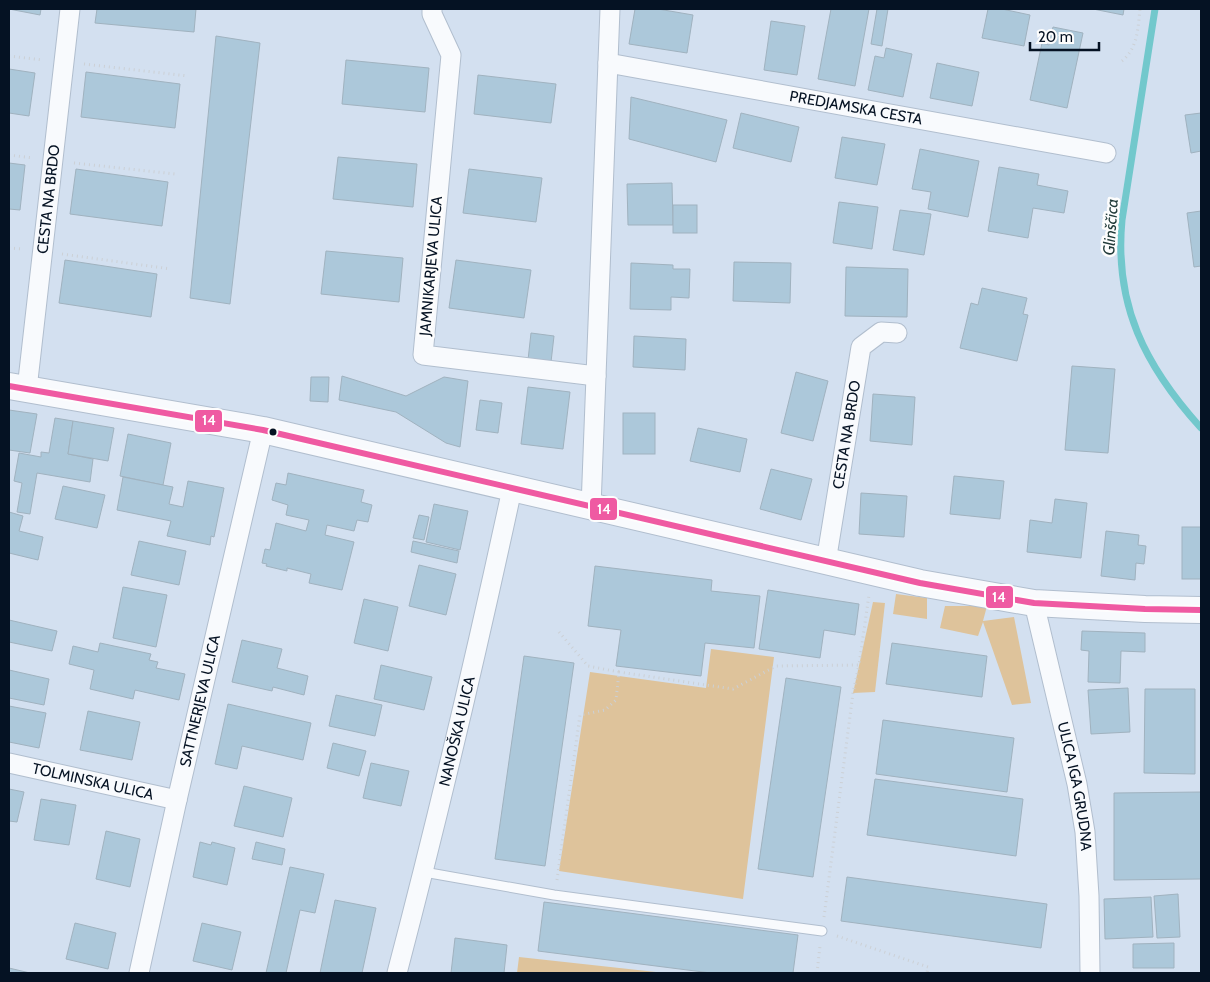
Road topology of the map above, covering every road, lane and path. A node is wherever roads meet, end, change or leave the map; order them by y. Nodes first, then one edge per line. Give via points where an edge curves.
1 (70, 9) edge
2 (432, 9) edge
3 (610, 9) edge
4 (1140, 9) edge
5 (9, 56) edge
6 (1122, 61) dead end
7 (64, 62) junction
8 (608, 63) junction
9 (188, 76) dead end
10 (1106, 153) dead end
11 (9, 155) edge
12 (53, 160) junction
13 (175, 174) dead end
14 (9, 248) edge
15 (43, 252) junction
16 (171, 268) dead end
17 (897, 333) dead end
18 (596, 376) junction
19 (18, 388) edge
20 (263, 430) junction
21 (512, 489) junction
22 (591, 507) junction
23 (826, 562) junction
24 (871, 573) junction
25 (1034, 603) junction
26 (1201, 610) edge
27 (560, 632) dead end
28 (859, 665) junction
29 (619, 672) junction
30 (9, 763) edge
31 (177, 800) junction
32 (424, 872) junction
33 (554, 895) junction
34 (822, 931) junction
35 (139, 973) edge
36 (397, 973) edge
37 (817, 973) edge
38 (927, 973) edge
39 (1090, 973) edge

1 - 7 street, CESTA NA BRDO
2 - 18 street, JAMNIKARJEVA ULICA via 451,55 423,355
3 - 8 street
4 - 6 path via 1135,43
5 - 7 path
7 - 9 path
7 - 12 street, CESTA NA BRDO
8 - 10 street, PREDJAMSKA CESTA
8 - 18 street
11 - 12 path
12 - 13 path
12 - 15 street, CESTA NA BRDO
14 - 15 path
15 - 16 path
15 - 19 street, CESTA NA BRDO
17 - 23 street, CESTA NA BRDO via 880,332 861,348
18 - 22 street
19 - 20 street, CESTA NA BRDO
20 - 21 street, CESTA NA BRDO
20 - 31 street, SATTNERJEVA ULICA
21 - 22 street, CESTA NA BRDO
21 - 32 street, NANOŠKA ULICA
22 - 23 street, CESTA NA BRDO
23 - 24 street, CESTA NA BRDO
24 - 25 street, CESTA NA BRDO
24 - 28 path
25 - 26 street, CESTA NA BRDO
25 - 39 street, ULICA IGA GRUDNA via 1077,784 1085,832
27 - 29 path via 588,666
28 - 29 path via 776,666 733,689
28 - 34 path
29 - 33 path via 616,700 605,710 580,715
30 - 31 street, TOLMINSKA ULICA
31 - 35 street, SATTNERJEVA ULICA
32 - 33 lane
32 - 36 street, NANOŠKA ULICA
33 - 34 lane
34 - 37 path
34 - 38 path via 928,967

